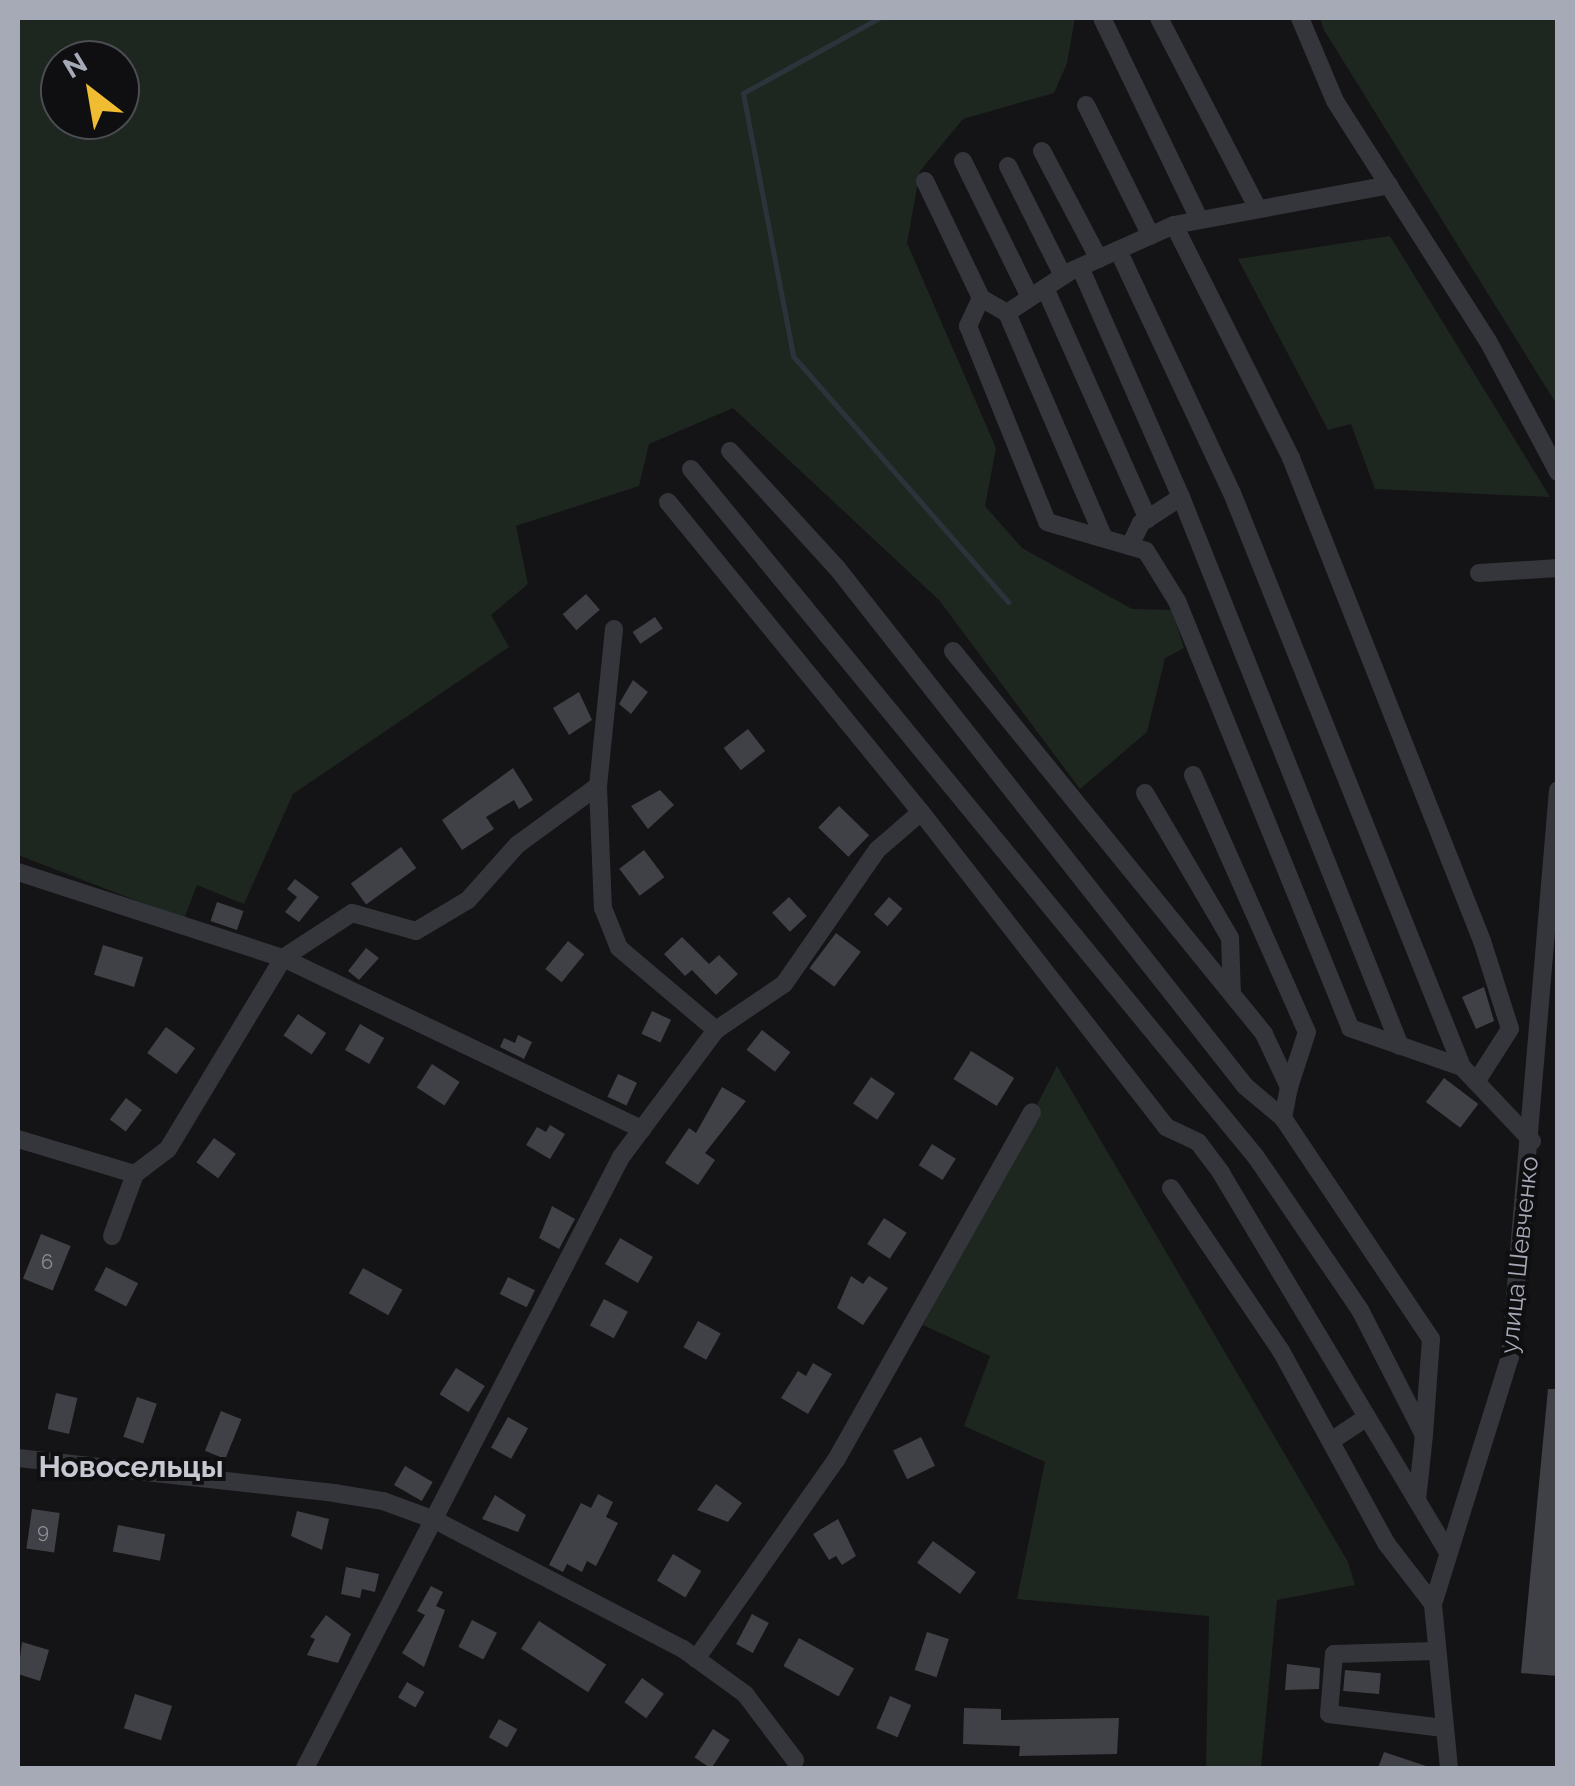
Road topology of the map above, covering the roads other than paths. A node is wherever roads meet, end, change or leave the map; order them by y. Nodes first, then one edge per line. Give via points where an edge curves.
1 (1102, 18) edge
2 (1159, 18) edge
3 (1300, 18) edge
4 (1086, 105) dead end
5 (1042, 150) dead end
6 (963, 162) dead end
7 (1008, 166) dead end
8 (924, 181) dead end
9 (1389, 185) junction
10 (1258, 209) junction
11 (1199, 219) junction
12 (1174, 226) junction
13 (1151, 236) junction
14 (1118, 250) junction
15 (1099, 259) junction
16 (1072, 272) junction
17 (1038, 292) junction
18 (982, 298) junction
19 (1007, 312) junction
20 (730, 451) dead end
21 (691, 469) dead end
22 (1558, 472) edge
23 (1180, 497) junction
24 (668, 502) dead end
25 (1148, 519) junction
26 (1104, 538) junction
27 (1130, 546) junction
28 (1558, 568) edge
29 (1479, 573) dead end
30 (614, 629) dead end
31 (954, 651) dead end
32 (1193, 775) dead end
33 (598, 786) junction
34 (1558, 790) edge
35 (1146, 793) dead end
36 (921, 812) junction
37 (18, 872) edge
38 (283, 958) junction
39 (1232, 994) junction
40 (716, 1030) junction
41 (1400, 1046) junction
42 (1462, 1068) junction
43 (1476, 1082) junction
44 (1289, 1086) junction
45 (1032, 1112) dead end
46 (1283, 1118) junction
47 (642, 1129) junction
48 (18, 1139) edge
49 (1532, 1141) junction
50 (135, 1174) junction
51 (1171, 1188) dead end
52 (112, 1236) dead end
53 (1367, 1418) junction
54 (1424, 1435) junction
55 (1330, 1441) junction
56 (18, 1458) edge
57 (1418, 1502) junction
58 (435, 1520) junction
59 (1446, 1548) junction
60 (1433, 1604) junction
61 (1434, 1651) junction
62 (696, 1659) junction
63 (1443, 1728) junction
64 (798, 1766) edge
65 (305, 1768) edge
66 (1449, 1768) edge

1 - 11 street
2 - 10 street
3 - 9 street via 1335,101
4 - 13 street
5 - 15 street
6 - 17 street
7 - 16 street
8 - 18 street
9 - 10 street
9 - 22 street via 1488,341
10 - 11 street
11 - 12 street
12 - 13 street
12 - 43 street via 1291,458 1482,940 1510,1029
13 - 14 street
14 - 15 street
14 - 42 street via 1232,493
15 - 16 street
16 - 17 street
16 - 23 street
17 - 19 street
17 - 25 street
18 - 19 street
18 - 26 street via 968,326 1047,522
19 - 26 street
20 - 46 street via 837,568 1245,1086
21 - 54 street via 861,669 1072,942 1256,1157 1360,1310
23 - 25 street
23 - 41 street
24 - 36 street
25 - 27 street
26 - 27 street
27 - 41 street via 1146,551 1177,601 1350,1028
28 - 29 street
30 - 33 street
31 - 39 street
32 - 44 street via 1308,1032
33 - 38 street via 517,845 468,900 416,931 352,913
33 - 40 street via 603,908 619,948
34 - 49 street, улица Шевченко
35 - 39 street via 1230,938
36 - 40 street via 877,850 784,984
36 - 53 street via 1166,1127 1198,1142 1221,1173
37 - 38 street
38 - 47 street
38 - 50 street via 168,1148
39 - 44 street via 1264,1034
40 - 47 street
41 - 42 street
42 - 43 street
43 - 49 street
44 - 46 street
45 - 62 street via 836,1460
46 - 54 street via 1431,1339
47 - 58 street
48 - 50 street
49 - 59 street, улица Шевченко via 1510,1357
50 - 52 street
51 - 55 street via 1281,1351
53 - 55 street
53 - 57 street
54 - 57 street
55 - 60 street via 1386,1543
56 - 58 street via 334,1493
57 - 59 street
58 - 62 street
58 - 65 street
59 - 60 street, улица Шевченко
60 - 61 street, улица Шевченко
61 - 63 street, улица Шевченко
61 - 63 street via 1334,1654 1329,1714
62 - 64 street via 745,1694
63 - 66 street, улица Шевченко

